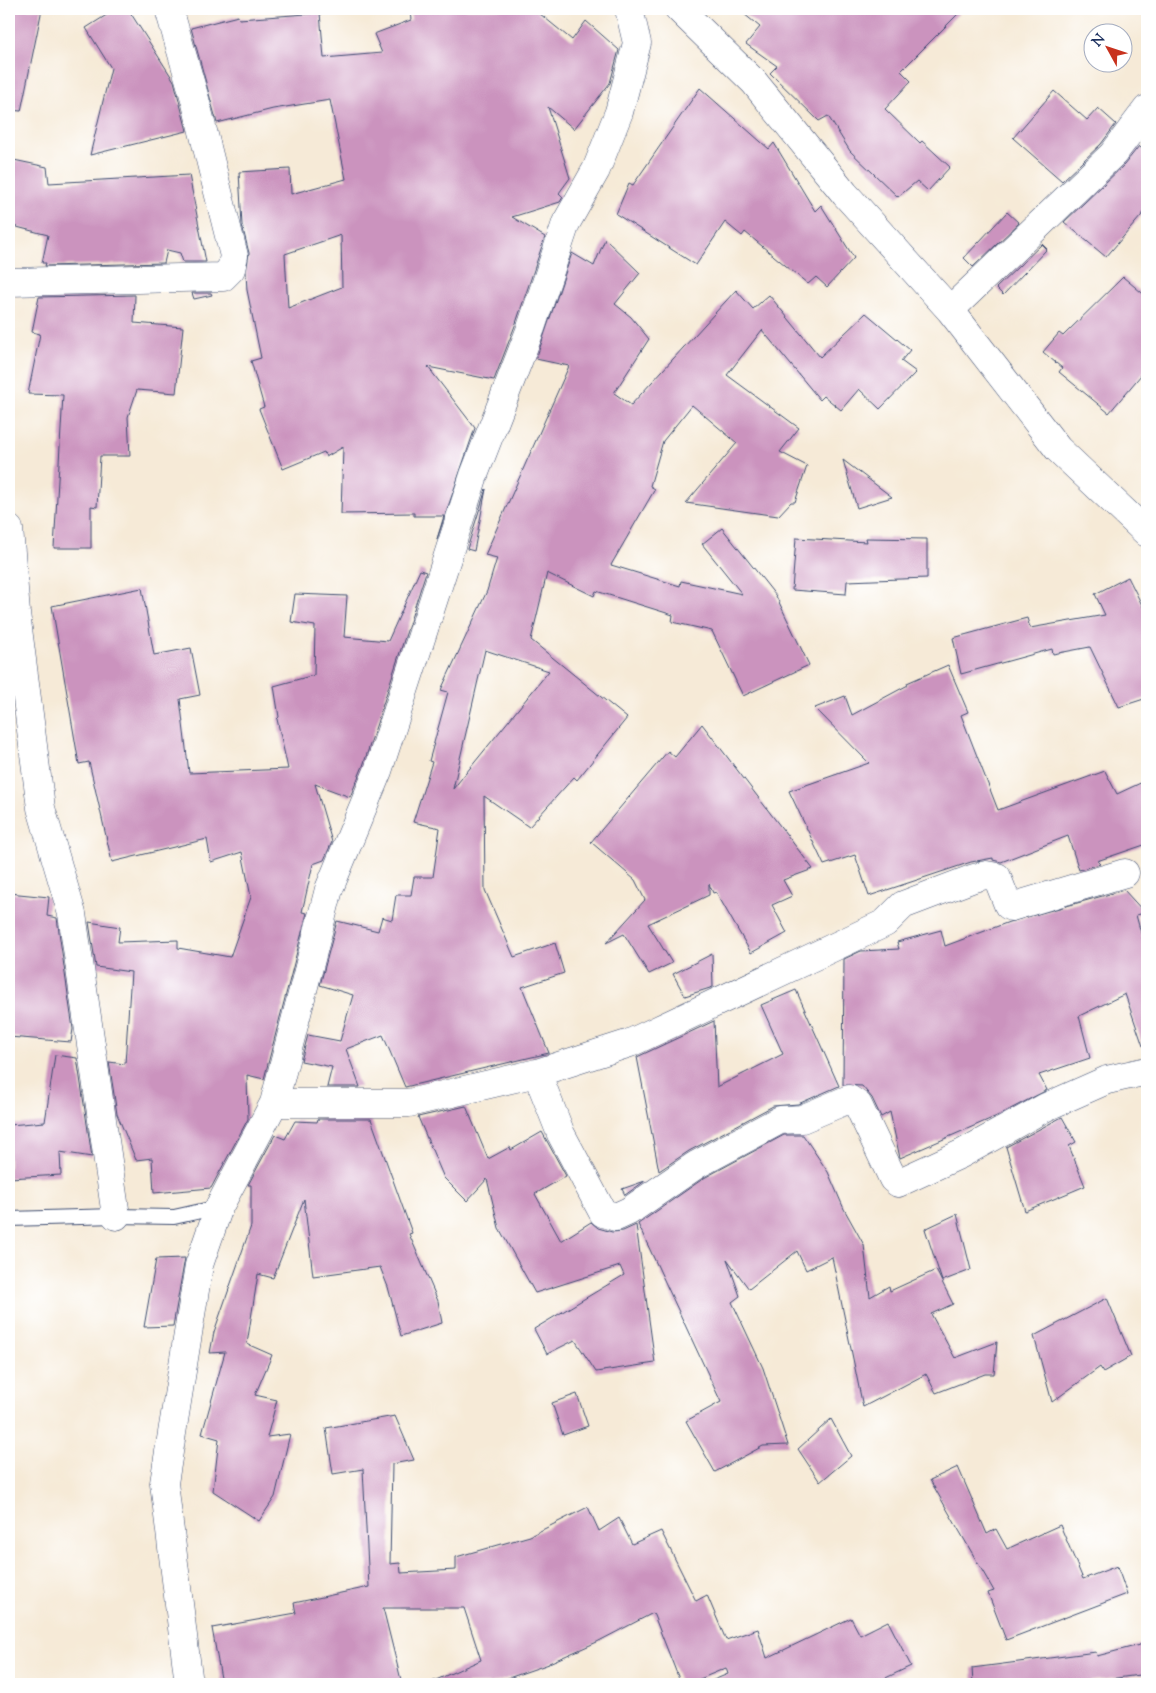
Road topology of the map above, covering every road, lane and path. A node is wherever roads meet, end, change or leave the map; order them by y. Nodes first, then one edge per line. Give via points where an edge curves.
1 (169, 9) edge
2 (629, 9) edge
3 (679, 9) edge
4 (1147, 109) edge
5 (9, 282) edge
6 (950, 310) junction
7 (9, 529) edge
8 (1147, 533) edge
9 (1125, 873) dead end
10 (1147, 1071) edge
11 (537, 1073) junction
12 (274, 1103) junction
13 (219, 1206) junction
14 (116, 1216) junction
15 (9, 1219) edge
16 (189, 1684) edge

1 - 5 street via 234,256 231,269 223,277
2 - 12 street via 637,43 619,112 596,170 566,223 531,328 474,475 378,771 329,889
3 - 6 street via 754,82 845,194
4 - 6 street via 1113,154
6 - 8 street via 1058,449
7 - 14 street via 16,613 41,808 72,914
9 - 11 street via 1011,907 997,877 974,878 903,905 885,923 630,1043
10 - 11 street via 1107,1080 1046,1107 961,1154 898,1183 893,1179 858,1105 850,1099 802,1119 780,1120 696,1165 616,1217 603,1213 562,1134
11 - 12 street via 409,1103
12 - 13 street
13 - 14 lane via 174,1217
13 - 16 street via 199,1265 164,1483
14 - 15 lane

